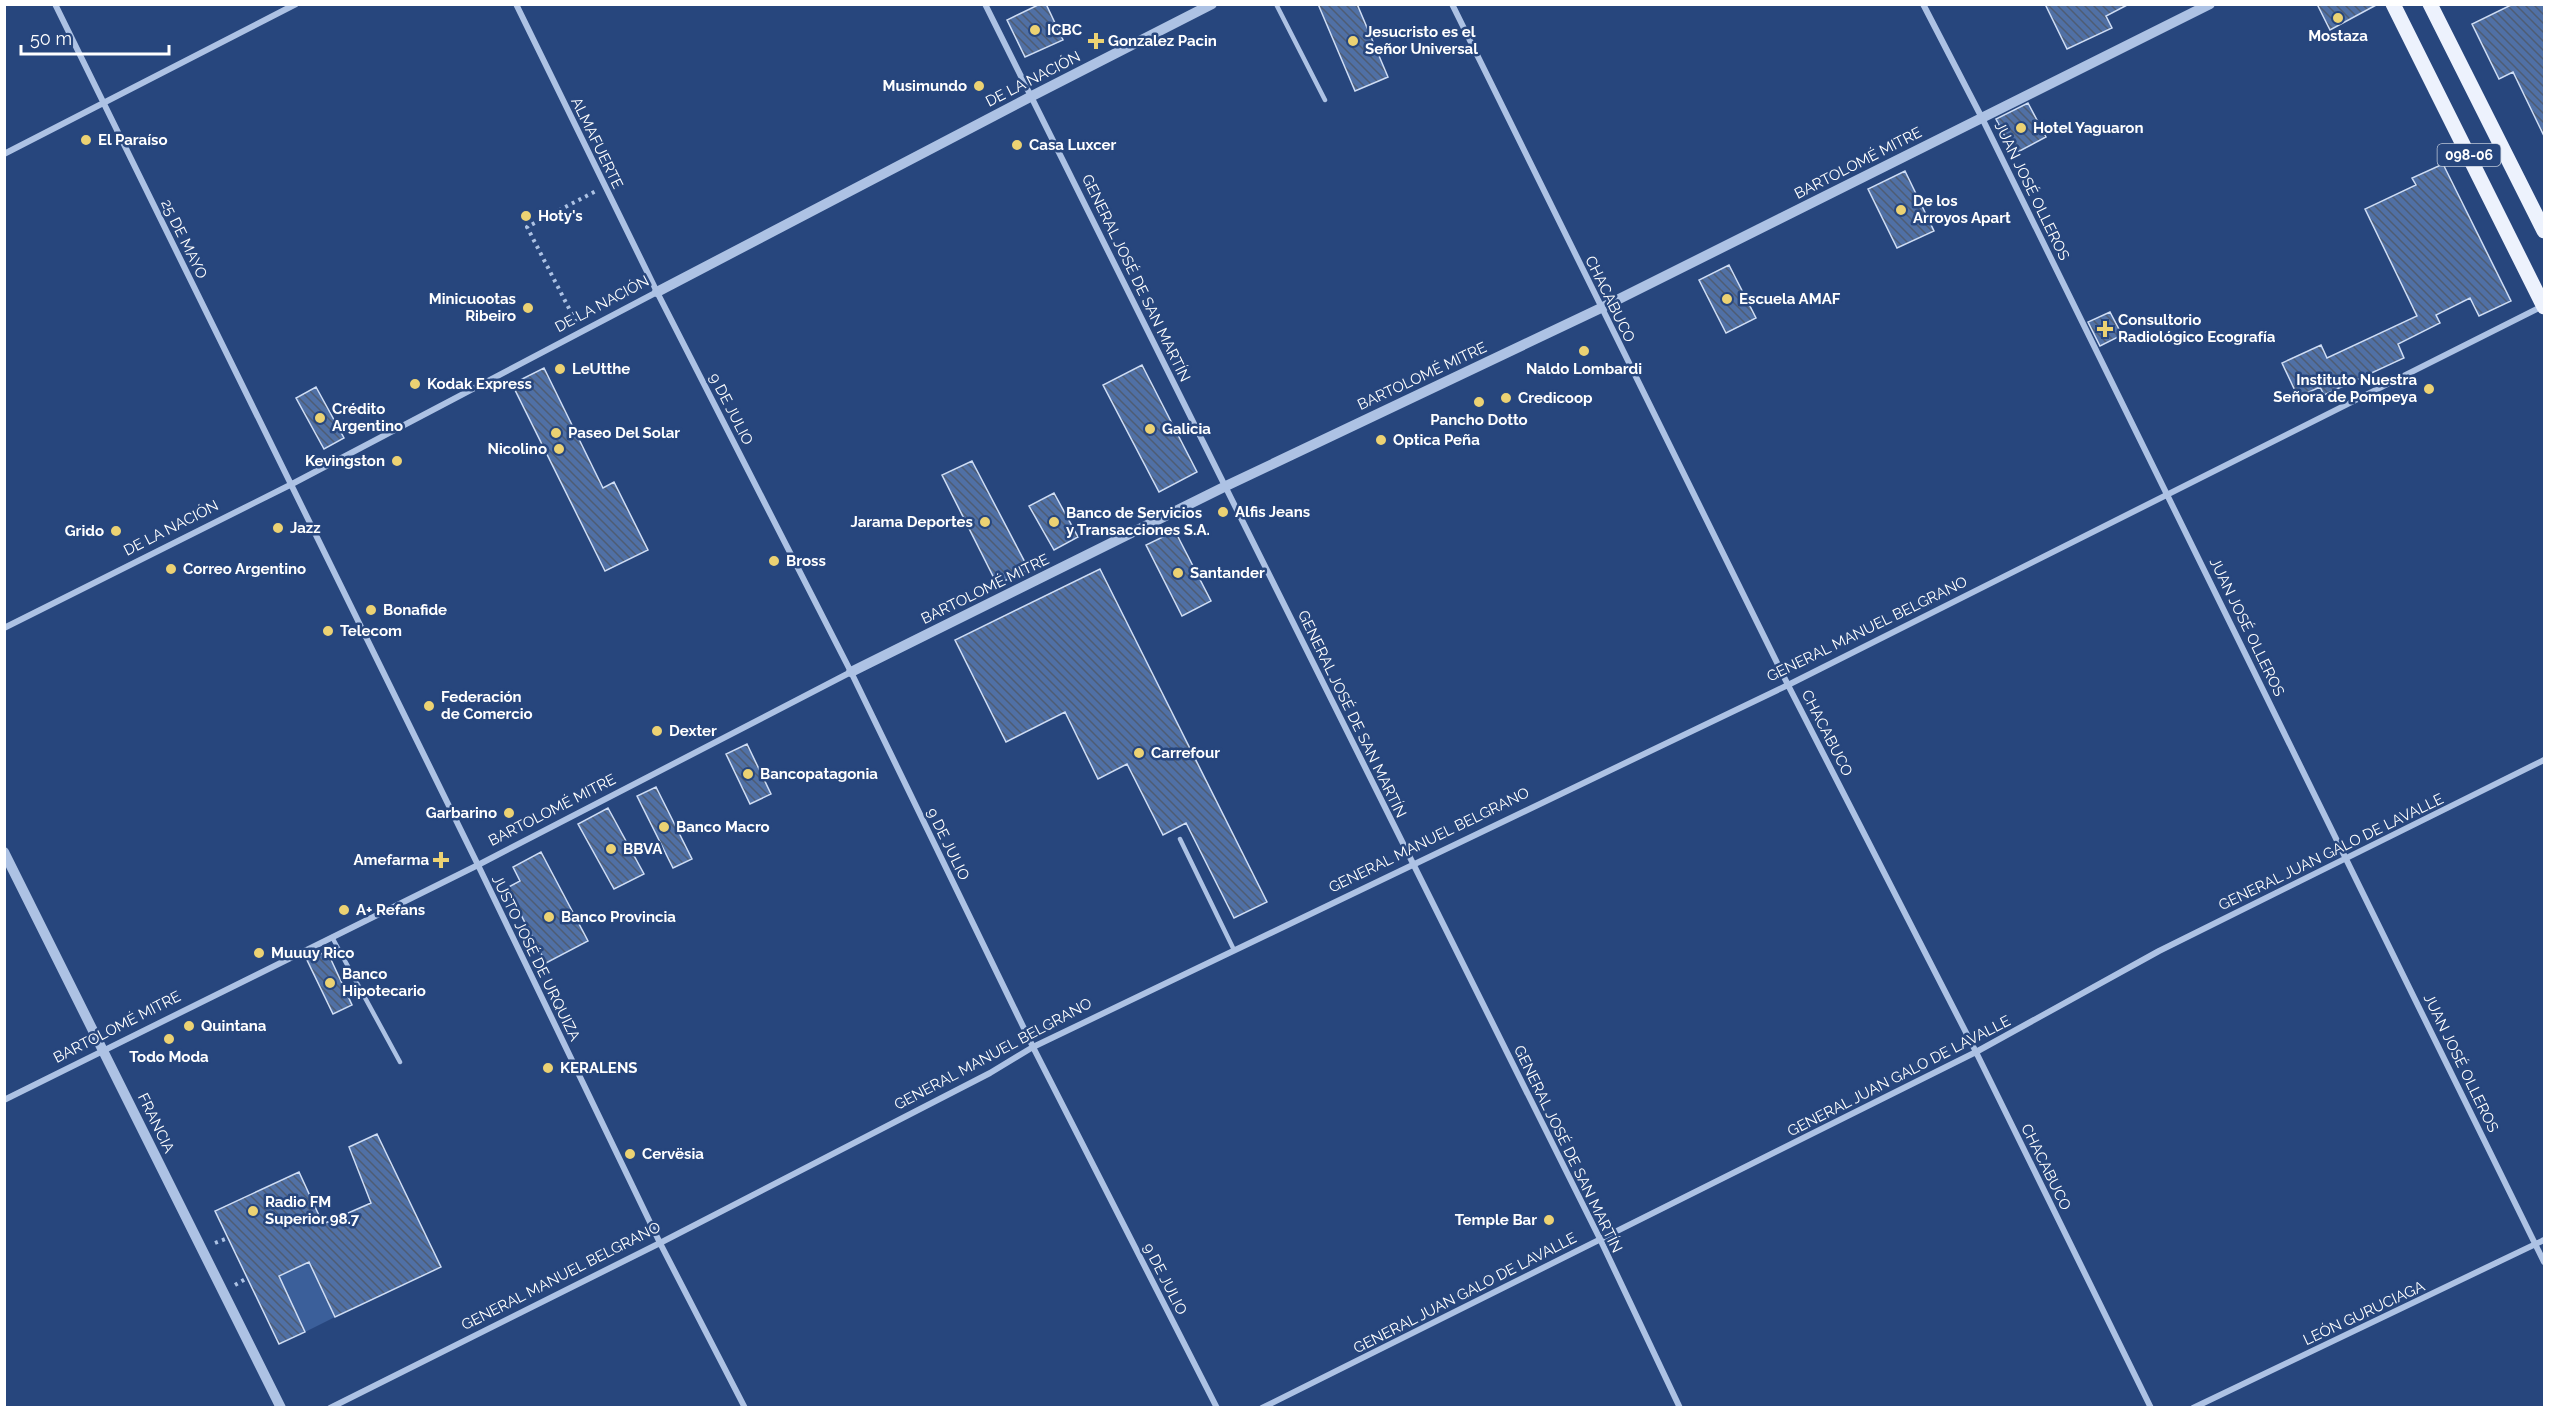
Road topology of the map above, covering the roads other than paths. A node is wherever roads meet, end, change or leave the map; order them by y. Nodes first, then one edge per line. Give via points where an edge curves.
1 (55, 4) edge
2 (296, 4) edge
3 (516, 4) edge
4 (985, 4) edge
5 (1212, 4) edge
6 (1276, 4) edge
7 (1452, 4) edge
8 (1923, 4) edge
9 (2210, 4) edge
10 (2393, 4) edge
11 (2430, 4) edge
12 (1032, 96) junction
13 (1325, 100) dead end
14 (103, 103) junction
15 (1982, 117) junction
16 (4, 154) edge
17 (2544, 231) edge
18 (657, 292) junction
19 (2544, 306) edge
20 (1601, 308) junction
21 (292, 484) junction
22 (1226, 486) junction
23 (2169, 495) junction
24 (4, 628) edge
25 (851, 672) junction
26 (1788, 685) junction
27 (2544, 760) edge
28 (1180, 839) dead end
29 (4, 852) edge
30 (2347, 857) junction
31 (1413, 864) junction
32 (478, 865) junction
33 (332, 937) junction
34 (1234, 950) junction
35 (1033, 1047) junction
36 (103, 1050) junction
37 (1976, 1053) junction
38 (400, 1062) dead end
39 (4, 1100) edge
40 (1600, 1239) junction
41 (2544, 1240) edge
42 (660, 1243) junction
43 (2536, 1245) junction
44 (2544, 1262) edge
45 (280, 1407) edge
46 (330, 1407) edge
47 (745, 1407) edge
48 (1217, 1407) edge
49 (1262, 1407) edge
50 (1680, 1407) edge
51 (2151, 1407) edge
52 (2193, 1407) edge

1 - 14 street, 25 DE MAYO
2 - 14 street
3 - 18 street, ALMAFUERTE
4 - 12 street, GENERAL JOSÉ DE SAN MARTÍN
5 - 12 street, DE LA NACIÓN
6 - 13 lane
7 - 20 street, CHACABUCO
8 - 15 street, JUAN JOSÉ OLLEROS
9 - 15 street, BARTOLOMÉ MITRE
10 - 19 main road, 098-06
11 - 17 main road, 098-06
12 - 18 street, DE LA NACIÓN
12 - 22 street, GENERAL JOSÉ DE SAN MARTÍN
14 - 16 street
14 - 21 street, 25 DE MAYO
15 - 20 street, BARTOLOMÉ MITRE
15 - 23 street, JUAN JOSÉ OLLEROS
18 - 21 street, DE LA NACIÓN
18 - 25 street, 9 DE JULIO
19 - 23 street, GENERAL MANUEL BELGRANO
20 - 22 street, BARTOLOMÉ MITRE
20 - 26 street, CHACABUCO
21 - 24 street, DE LA NACIÓN
21 - 32 street, JUSTO JOSÉ DE URQUIZA
22 - 25 street, BARTOLOMÉ MITRE
22 - 31 street, GENERAL JOSÉ DE SAN MARTÍN
23 - 26 street, GENERAL MANUEL BELGRANO
23 - 30 street, JUAN JOSÉ OLLEROS
25 - 32 street, BARTOLOMÉ MITRE
25 - 35 street, 9 DE JULIO
26 - 31 street, GENERAL MANUEL BELGRANO
26 - 37 street, CHACABUCO
27 - 30 street, GENERAL JUAN GALO DE LAVALLE
28 - 34 lane
29 - 36 street, FRANCIA
30 - 37 street, GENERAL JUAN GALO DE LAVALLE via 2159,951
30 - 43 street, JUAN JOSÉ OLLEROS
31 - 34 street, GENERAL MANUEL BELGRANO
31 - 40 street, GENERAL JOSÉ DE SAN MARTÍN
32 - 33 street, BARTOLOMÉ MITRE
32 - 42 street, JUSTO JOSÉ DE URQUIZA
33 - 36 street, BARTOLOMÉ MITRE
33 - 38 lane
34 - 35 street, GENERAL MANUEL BELGRANO
35 - 42 street, GENERAL MANUEL BELGRANO via 990,1073
35 - 48 street, 9 DE JULIO
36 - 39 street, BARTOLOMÉ MITRE
36 - 45 street, FRANCIA
37 - 40 street, GENERAL JUAN GALO DE LAVALLE
37 - 51 street, CHACABUCO
40 - 49 street, GENERAL JUAN GALO DE LAVALLE
40 - 50 street, GENERAL JOSÉ DE SAN MARTÍN
41 - 43 street, LEÓN GURUCIAGA
42 - 46 street, GENERAL MANUEL BELGRANO
42 - 47 street, JUSTO JOSÉ DE URQUIZA
43 - 44 street, JUAN JOSÉ OLLEROS
43 - 52 street, LEÓN GURUCIAGA

